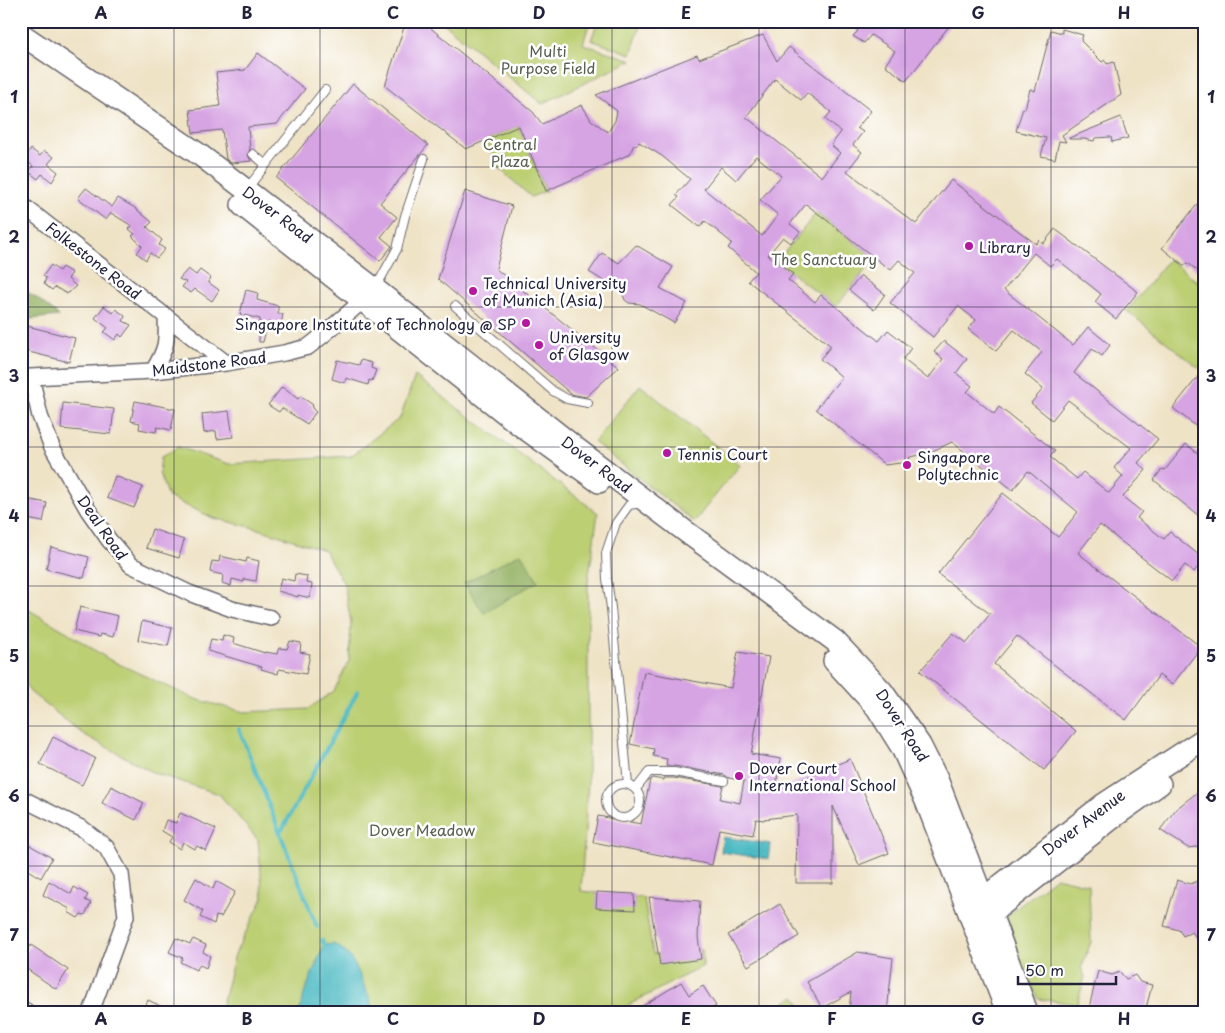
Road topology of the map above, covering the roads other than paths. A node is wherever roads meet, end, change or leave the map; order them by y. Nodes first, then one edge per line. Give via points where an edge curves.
1 (21, 34) edge
2 (21, 49) edge
3 (325, 90) dead end
4 (252, 154) dead end
5 (424, 159) dead end
6 (266, 165) junction
7 (242, 196) junction
8 (21, 204) edge
9 (369, 295) junction
10 (455, 306) dead end
11 (166, 316) junction
12 (226, 362) junction
13 (153, 371) junction
14 (26, 378) edge
15 (588, 403) dead end
16 (638, 503) junction
17 (271, 618) dead end
18 (829, 645) junction
19 (1204, 739) edge
20 (1204, 754) edge
21 (724, 781) dead end
22 (628, 784) junction
23 (636, 789) junction
24 (21, 798) edge
25 (979, 913) junction
26 (1003, 1006) edge
27 (21, 1008) edge
28 (28, 1012) edge
29 (91, 1012) edge
30 (1027, 1012) edge

1 - 7 street, Dover Road via 192,150
2 - 7 street, Dover Road via 182,160
3 - 6 lane
4 - 6 lane
5 - 9 lane via 397,249
6 - 7 lane
7 - 9 street, Dover Road
8 - 11 street, Folkestone Road
9 - 12 street, Maidstone Road via 308,347
9 - 16 street, Dover Road via 520,425
10 - 15 lane via 554,391 567,400
11 - 12 street, Folkestone Road
11 - 13 street via 164,353
12 - 13 street, Maidstone Road
13 - 14 street, Maidstone Road
14 - 17 street, Deal Road via 52,446 88,510 129,564 189,593 232,609
16 - 18 street, Dover Road via 732,569
16 - 18 street, Dover Road via 662,526
16 - 22 lane via 616,523 606,553
18 - 25 street, Dover Road via 882,691 920,745 936,779
19 - 25 street, Dover Avenue via 1104,804
20 - 25 street, Dover Avenue
21 - 23 lane via 674,772 650,772
22 - 23 lane
22 - 23 lane via 611,788 606,796 610,812 626,818 635,813 640,797
24 - 29 street via 83,829 106,848 121,874 126,916
25 - 26 street, Dover Road
25 - 30 street, Dover Road
27 - 28 street

